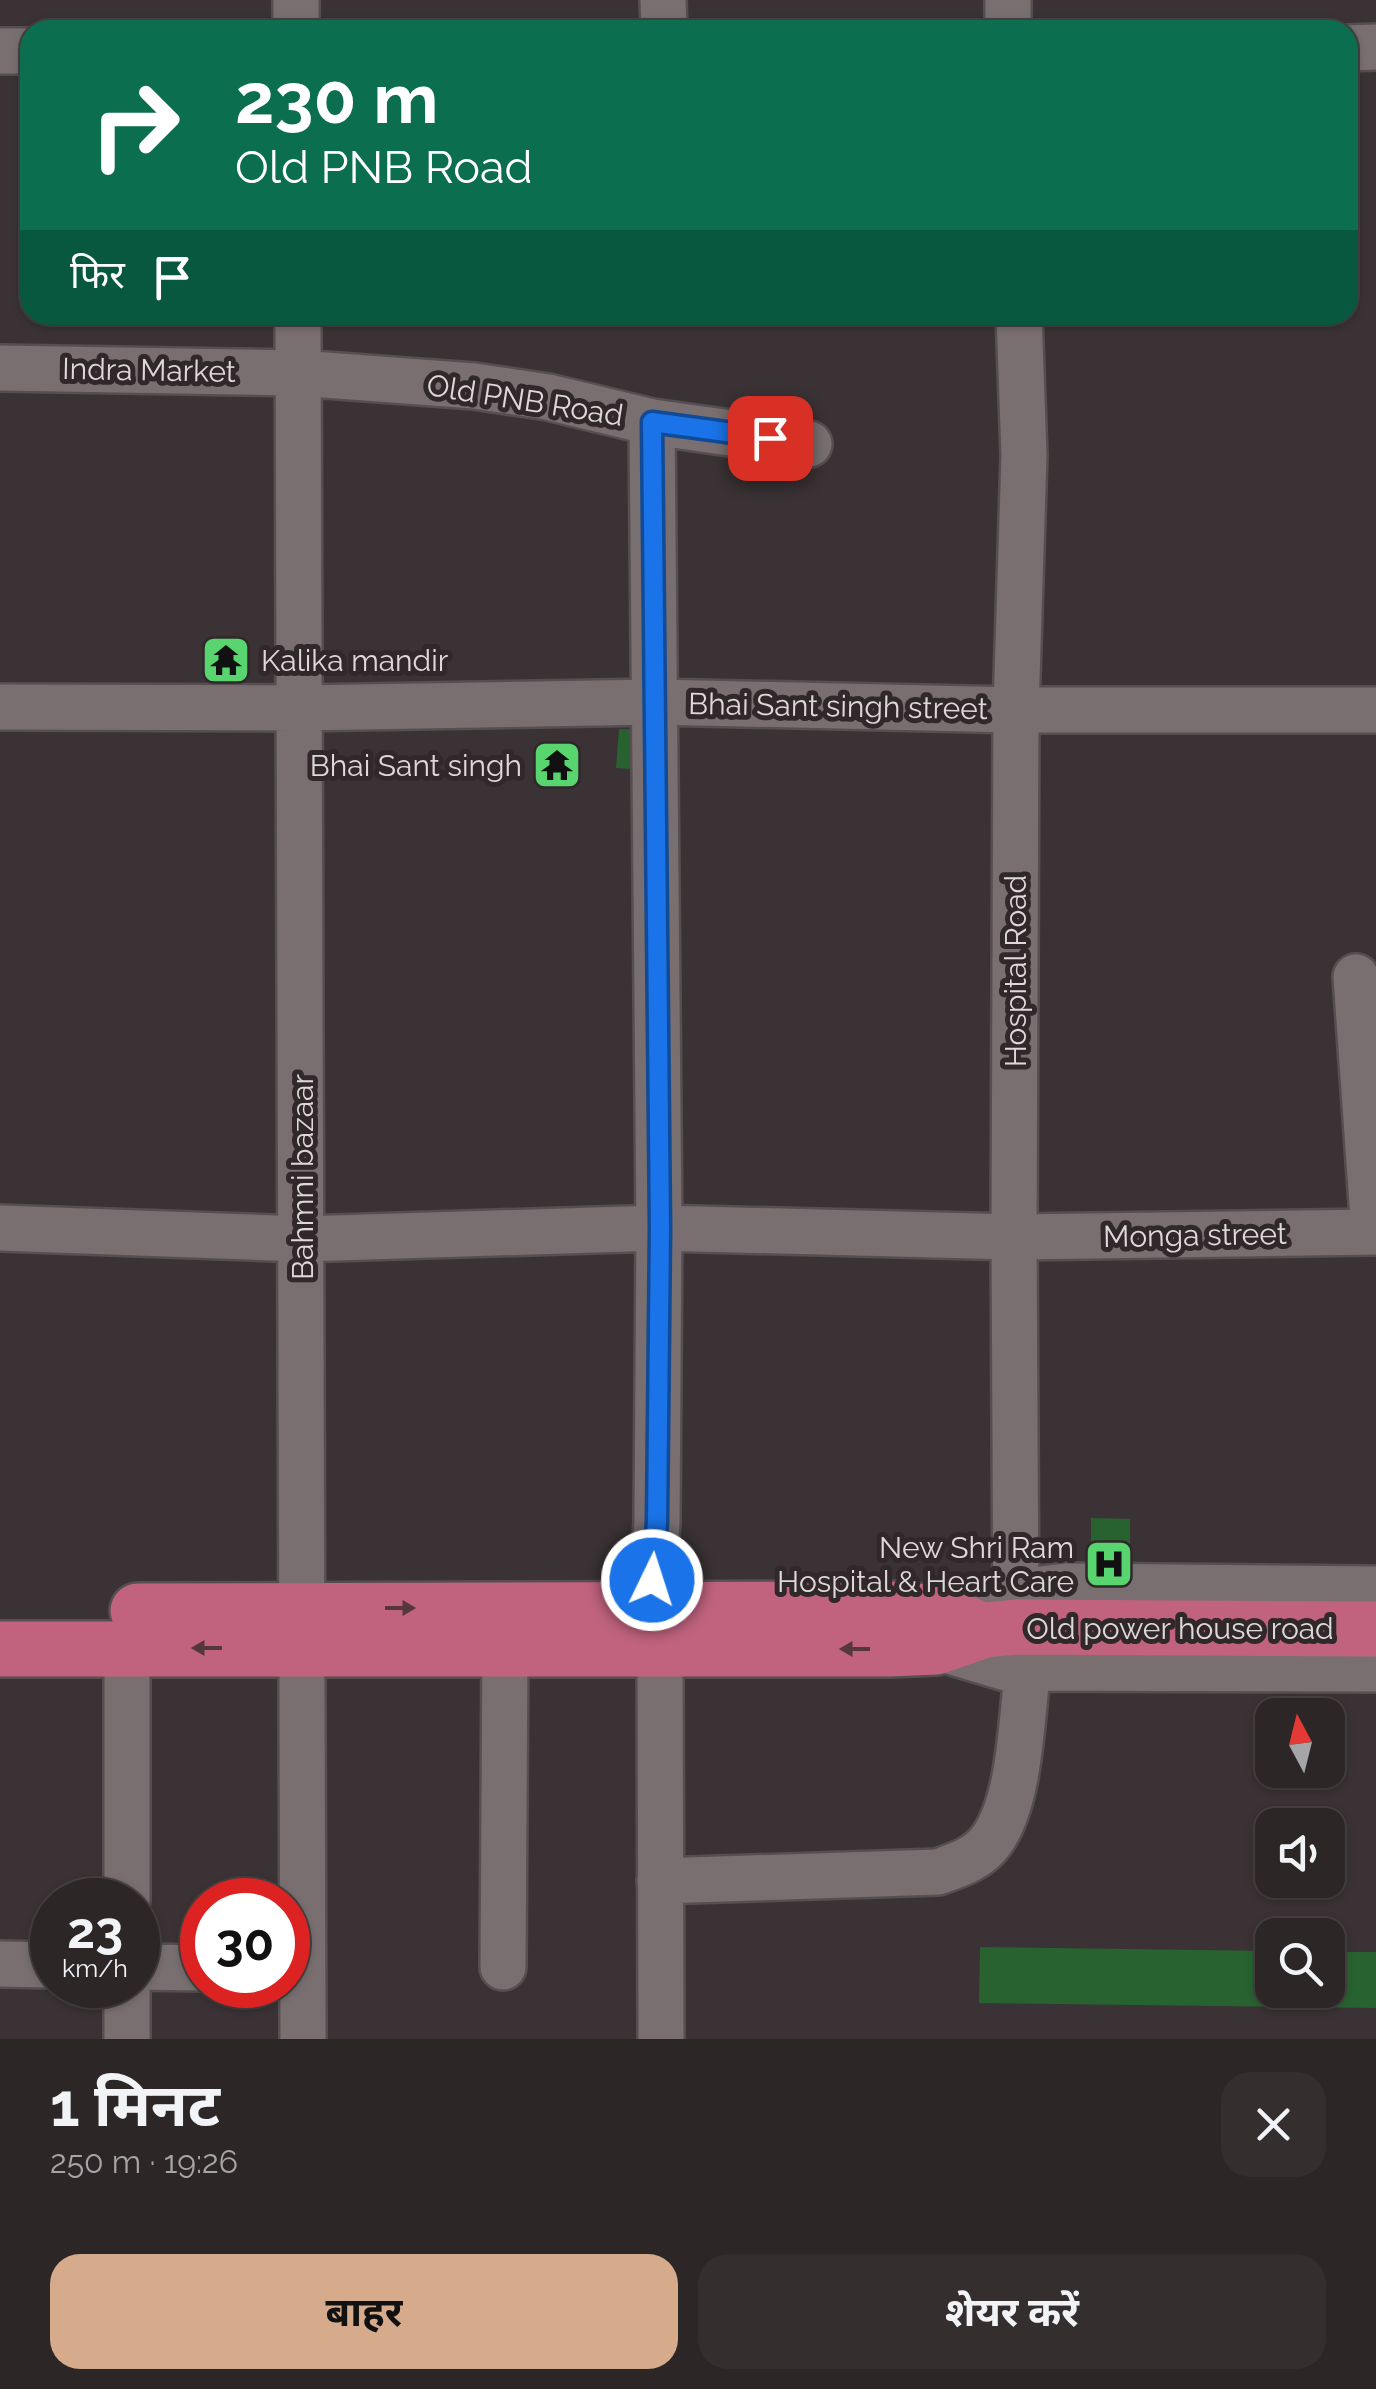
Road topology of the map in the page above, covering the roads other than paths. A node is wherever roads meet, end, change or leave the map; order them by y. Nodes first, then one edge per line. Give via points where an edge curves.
1 (298, 325) edge
2 (1019, 325) edge
3 (0, 368) edge
4 (298, 372) junction
5 (652, 422) junction
6 (809, 444) dead end
7 (656, 702) junction
8 (0, 708) edge
9 (299, 708) junction
10 (1016, 710) junction
11 (1376, 710) edge
12 (1356, 977) dead end
13 (0, 1228) edge
14 (660, 1228) junction
15 (1375, 1232) edge
16 (1014, 1238) junction
17 (302, 1239) junction
18 (1376, 1589) edge
19 (0, 1613) edge
20 (303, 1628) junction
21 (655, 1629) junction
22 (994, 1629) junction
23 (1376, 1629) edge
24 (127, 1648) junction
25 (0, 1649) edge
26 (504, 1649) junction
27 (1376, 1669) edge
28 (127, 1878) edge
29 (298, 1878) edge
30 (660, 1881) junction
31 (0, 1964) edge
32 (30, 1965) edge
33 (503, 1967) dead end
34 (127, 2008) edge
35 (300, 2008) edge
36 (127, 2039) edge
37 (303, 2039) edge
38 (661, 2039) edge

1 - 4 street, Bahmni bazaar
2 - 10 street, Hospital Road via 1024,455
3 - 4 street, Indra Market
4 - 5 street, Old PNB Road via 474,386
4 - 9 street, Bahmni bazaar
5 - 6 street, Old PNB Road
5 - 7 street
7 - 9 street, Bhai Sant singh street
7 - 10 street, Bhai Sant singh street
7 - 14 street
8 - 9 street, Bhai Sant singh street
9 - 17 street, Bahmni bazaar
10 - 11 street, Bhai Sant singh street
10 - 16 street, Hospital Road
12 - 15 street
13 - 17 street, Monga street
14 - 16 street, Monga street
14 - 17 street, Monga street
14 - 21 street
15 - 16 street, Monga street
16 - 22 street, Hospital Road
17 - 20 street, Bahmni bazaar
18 - 22 street via 1066,1586
19 - 20 highway
20 -> 21 highway, Old power house road
20 -> 24 highway
20 - 26 highway, Old power house road
20 - 29 street, Bahmni bazaar
21 - 22 highway, Old power house road via 889,1609
21 - 26 highway, Old power house road
21 - 30 street
22 - 23 highway, Old power house road
22 - 27 street
22 - 30 street, Hospital Road via 1011,1790 989,1844 966,1862 938,1872
24 - 25 highway
24 - 28 street
26 - 33 street
30 - 38 street
31 - 32 street
34 - 36 street
35 - 37 street, Bahmni bazaar

